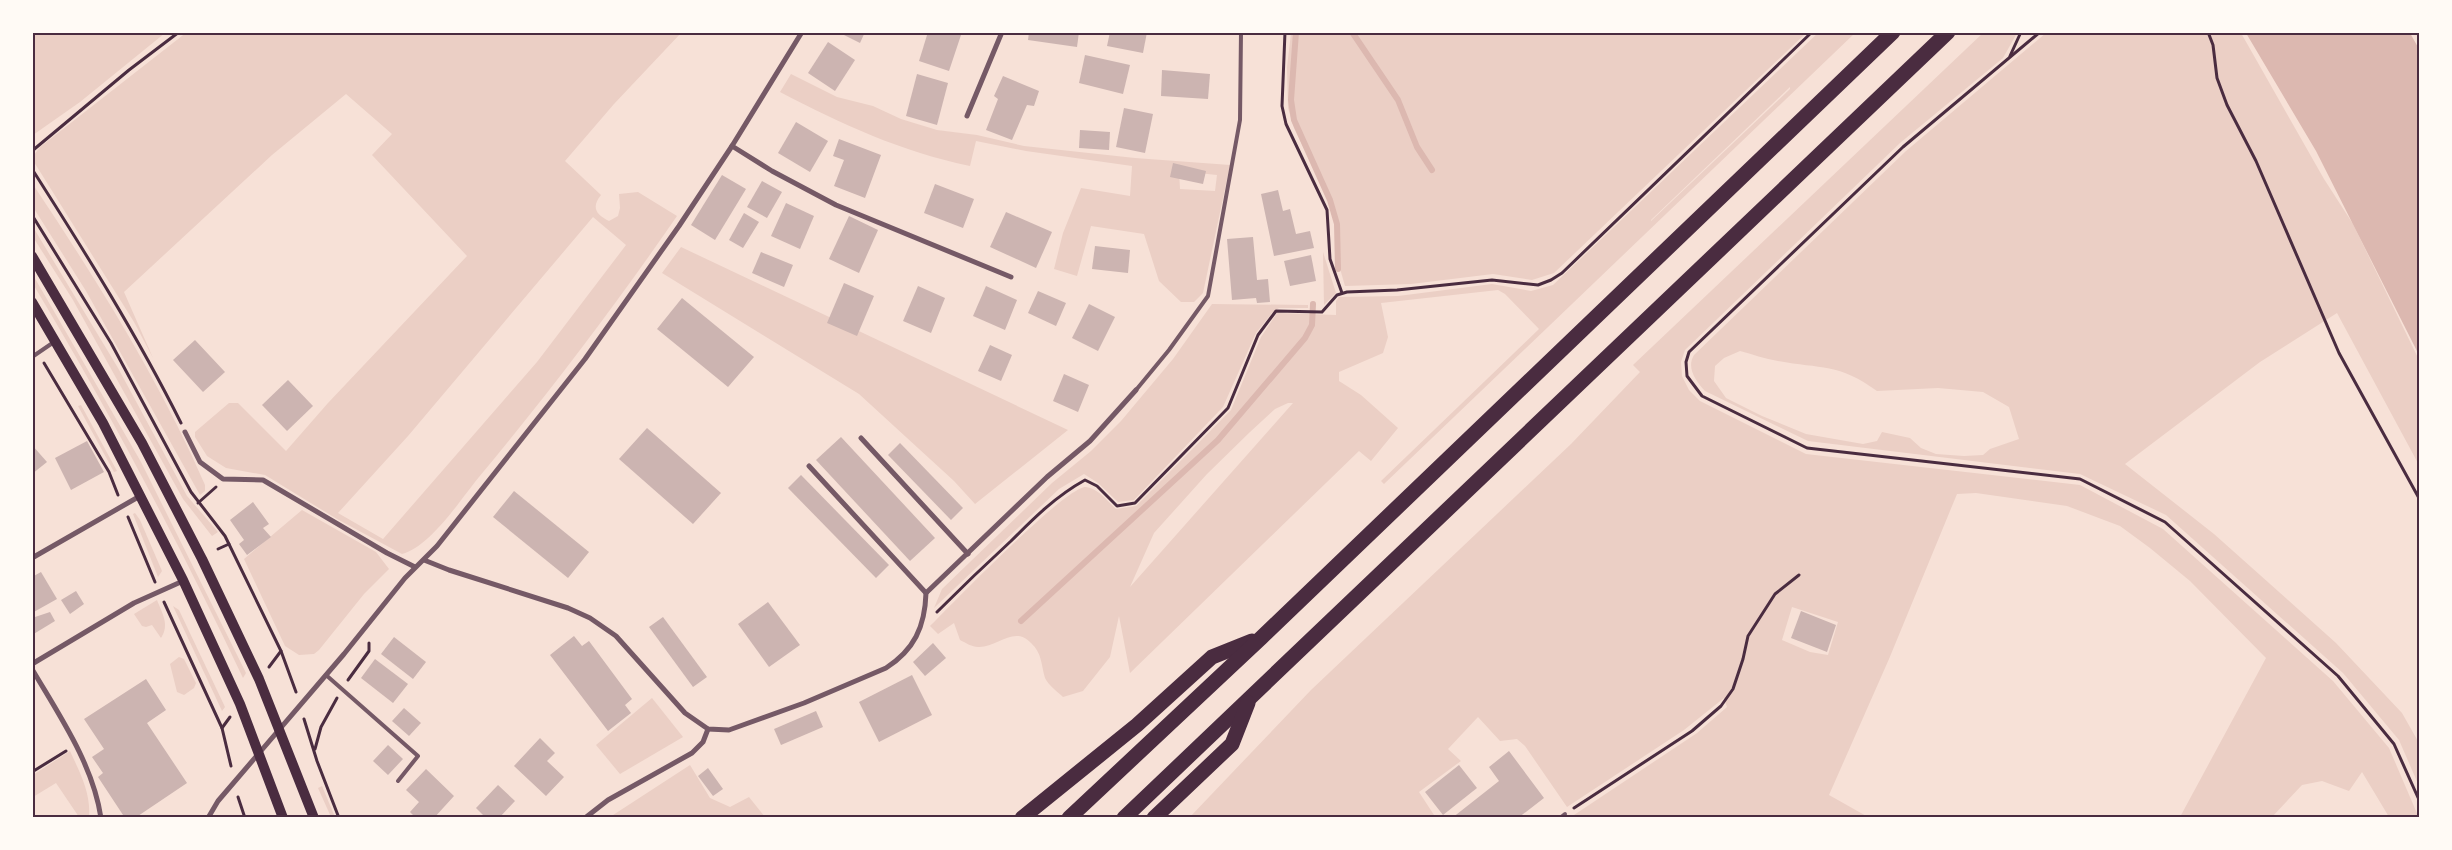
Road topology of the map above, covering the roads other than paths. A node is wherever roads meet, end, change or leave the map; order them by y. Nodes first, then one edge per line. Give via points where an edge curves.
1 (802, 32) edge
2 (1002, 32) edge
3 (1241, 32) edge
4 (1894, 32) edge
5 (1948, 32) edge
6 (967, 116) dead end
7 (732, 146) junction
8 (32, 256) edge
9 (1011, 277) dead end
10 (32, 302) edge
11 (56, 341) junction
12 (32, 357) edge
13 (1136, 390) joint
14 (185, 432) road end
15 (861, 438) dead end
16 (809, 466) dead end
17 (140, 496) junction
18 (968, 554) junction
19 (32, 558) edge
20 (424, 560) junction
21 (415, 567) junction
22 (183, 580) junction
23 (926, 594) junction
24 (1261, 638) junction
25 (32, 664) edge
26 (32, 669) edge
27 (326, 676) junction
28 (1250, 699) junction
29 (708, 729) junction
30 (279, 730) junction
31 (258, 754) junction
32 (398, 781) dead end
33 (1565, 814) road end
34 (101, 818) edge
35 (208, 818) edge
36 (283, 818) edge
37 (314, 818) edge
38 (585, 818) edge
39 (1022, 818) edge
40 (1069, 818) edge
41 (1124, 818) edge
42 (1154, 818) edge
43 (1560, 818) edge

1 - 7 street
2 - 6 street
3 - 13 lane via 1240,120 1208,296
4 - 24 highway
5 - 28 highway
7 - 9 street via 836,205
7 - 20 street via 590,352
8 - 30 main road via 151,460 222,598
10 - 11 main road
11 - 12 lane
11 - 17 main road
13 - 18 street via 1090,441 1047,477
14 - 21 street via 200,462 223,479 263,480 387,554
15 - 18 street
16 - 23 street
17 - 19 street
17 - 22 main road
18 - 23 street
20 - 21 street
20 - 29 street via 590,618 616,636 685,712
21 - 27 street
22 - 25 street via 134,603
22 - 31 main road via 240,704
23 - 29 street via 922,623 913,646 886,668 729,730
24 - 39 highway via 1212,656 1137,725
24 - 40 highway
26 - 34 street via 76,744 98,801
27 - 30 street
27 - 32 lane via 418,756
28 - 41 highway
28 - 42 highway via 1232,744
29 - 38 street via 703,742 692,753 608,800
30 - 31 street
30 - 37 main road
31 - 35 street
31 - 36 main road
33 - 43 lane

